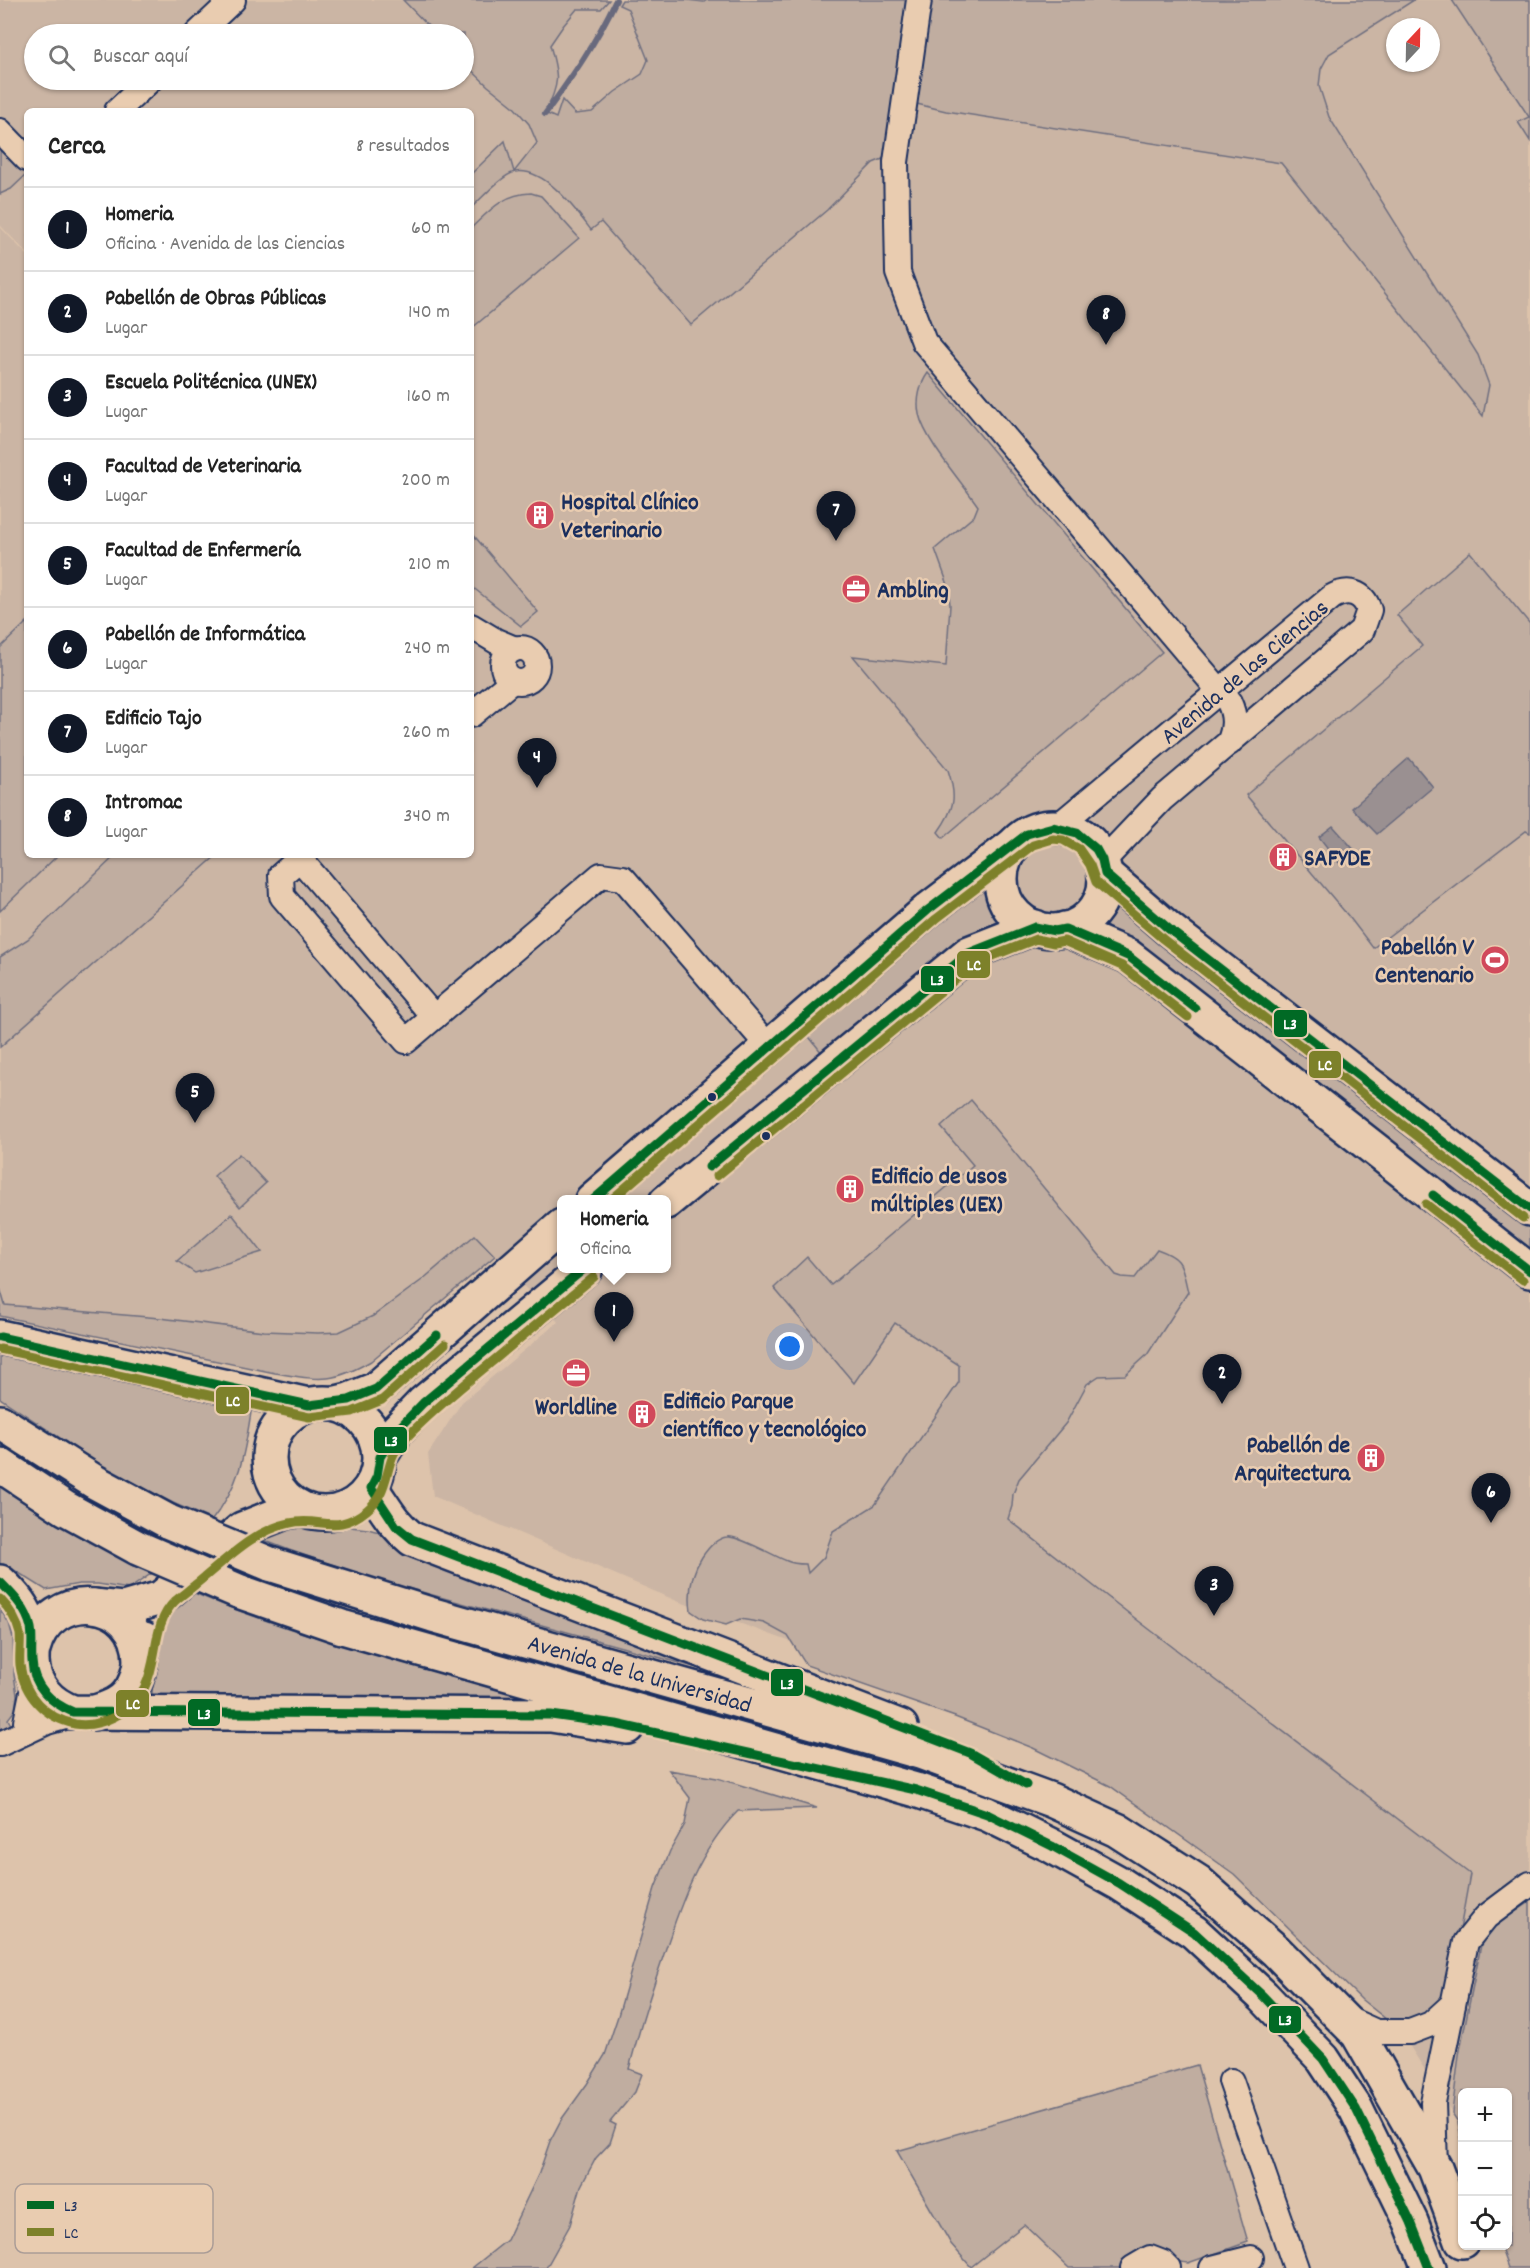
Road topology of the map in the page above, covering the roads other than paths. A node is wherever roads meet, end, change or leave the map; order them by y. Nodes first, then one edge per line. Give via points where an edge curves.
1 (232, 0) edge
2 (919, 0) edge
3 (207, 24) edge
4 (139, 90) edge
5 (120, 108) edge
6 (0, 130) edge
7 (24, 156) edge
8 (474, 628) edge
9 (1220, 692) junction
10 (474, 711) edge
11 (1229, 743) junction
12 (1058, 826) junction
13 (1015, 844) junction
14 (301, 858) edge
15 (303, 858) edge
16 (1104, 867) junction
17 (1050, 928) junction
18 (434, 1017) junction
19 (769, 1047) junction
20 (598, 1195) edge
21 (671, 1198) edge
22 (1530, 1209) edge
23 (557, 1230) edge
24 (1530, 1271) edge
25 (581, 1273) edge
26 (0, 1337) edge
27 (320, 1404) junction
28 (0, 1422) edge
29 (0, 1465) edge
30 (271, 1471) junction
31 (375, 1472) junction
32 (302, 1509) junction
33 (242, 1529) junction
34 (0, 1582) edge
35 (161, 1598) junction
36 (93, 1606) junction
37 (140, 1661) junction
38 (34, 1664) junction
39 (86, 1713) junction
40 (27, 1730) junction
41 (0, 1744) edge
42 (916, 1790) junction
43 (1051, 1800) junction
44 (1530, 1884) edge
45 (1453, 2004) junction
46 (1341, 2017) junction
47 (1231, 2081) dead end
48 (1435, 2168) junction
49 (1458, 2230) edge
50 (1465, 2250) edge
51 (1251, 2258) dead end
52 (1133, 2268) edge
53 (1168, 2268) edge
54 (1212, 2268) edge
55 (1296, 2268) edge
56 (1429, 2268) edge
57 (1472, 2268) edge

1 - 3 street
2 - 9 street via 896,174 898,273 924,342
4 - 5 street
6 - 7 street
8 - 10 street via 496,641 510,663
9 - 11 street via 1234,713
9 - 11 street, Avenida de las Ciencias via 1332,597 1353,592 1367,604 1368,615 1362,630
9 - 12 street, Avenida de las Ciencias
11 - 16 street, Avenida de las Ciencias via 1162,799
12 - 13 main road via 1034,830
12 - 16 main road via 1085,837
13 - 17 main road via 1003,864 1002,887 1011,909 1022,920
13 - 19 main road via 928,910
14 - 18 street via 281,875 282,896 406,1041
15 - 18 street
16 - 17 main road via 1105,889 1096,909 1085,920
16 - 22 main road via 1170,930
17 - 21 main road via 969,953
17 - 24 main road via 1128,956
18 - 19 street via 601,875 623,878
19 - 20 main road
23 - 27 main road via 375,1389 349,1400
25 - 31 main road via 423,1403 397,1430
26 - 27 main road
27 - 30 main road via 291,1414 275,1432 270,1448
27 - 31 main road via 348,1408 366,1422 377,1441
28 - 43 main road, Avenida de la Universidad, bridge via 95,1482 169,1522 270,1564 444,1618 920,1752
29 - 42 main road, Avenida de la Universidad, bridge via 65,1508 138,1548 238,1591 342,1627
30 - 32 main road via 282,1494
30 - 33 main road
31 - 32 main road via 360,1500 341,1511
31 - 43 main road via 396,1526 412,1539 970,1753
32 - 33 main road
33 - 35 main road
34 - 38 main road via 23,1608 31,1629
35 - 36 main road via 123,1609
35 - 37 main road via 145,1636
36 - 37 main road via 109,1610 128,1624 138,1644
36 - 38 main road via 70,1607 54,1615 39,1633
37 - 39 main road via 137,1678 125,1697 116,1704
38 - 39 main road via 50,1700 67,1710
38 - 40 street
39 - 40 street
39 - 42 main road via 551,1715 616,1724
40 - 41 street
42 - 56 main road, Avenida de la Universidad via 987,1814 1119,1883 1194,1932 1263,1996 1323,2059 1356,2109
43 - 46 main road, Avenida de la Universidad via 1117,1830 1198,1882
44 - 45 street via 1486,1917 1466,1942
45 - 46 street via 1431,2024 1410,2032 1376,2032
45 - 48 street via 1432,2102
46 - 48 main road, Avenida de la Universidad via 1358,2034
47 - 55 street
48 - 49 main road, Avenida de la Universidad
50 - 57 main road
51 - 54 street
52 - 53 street via 1150,2258

